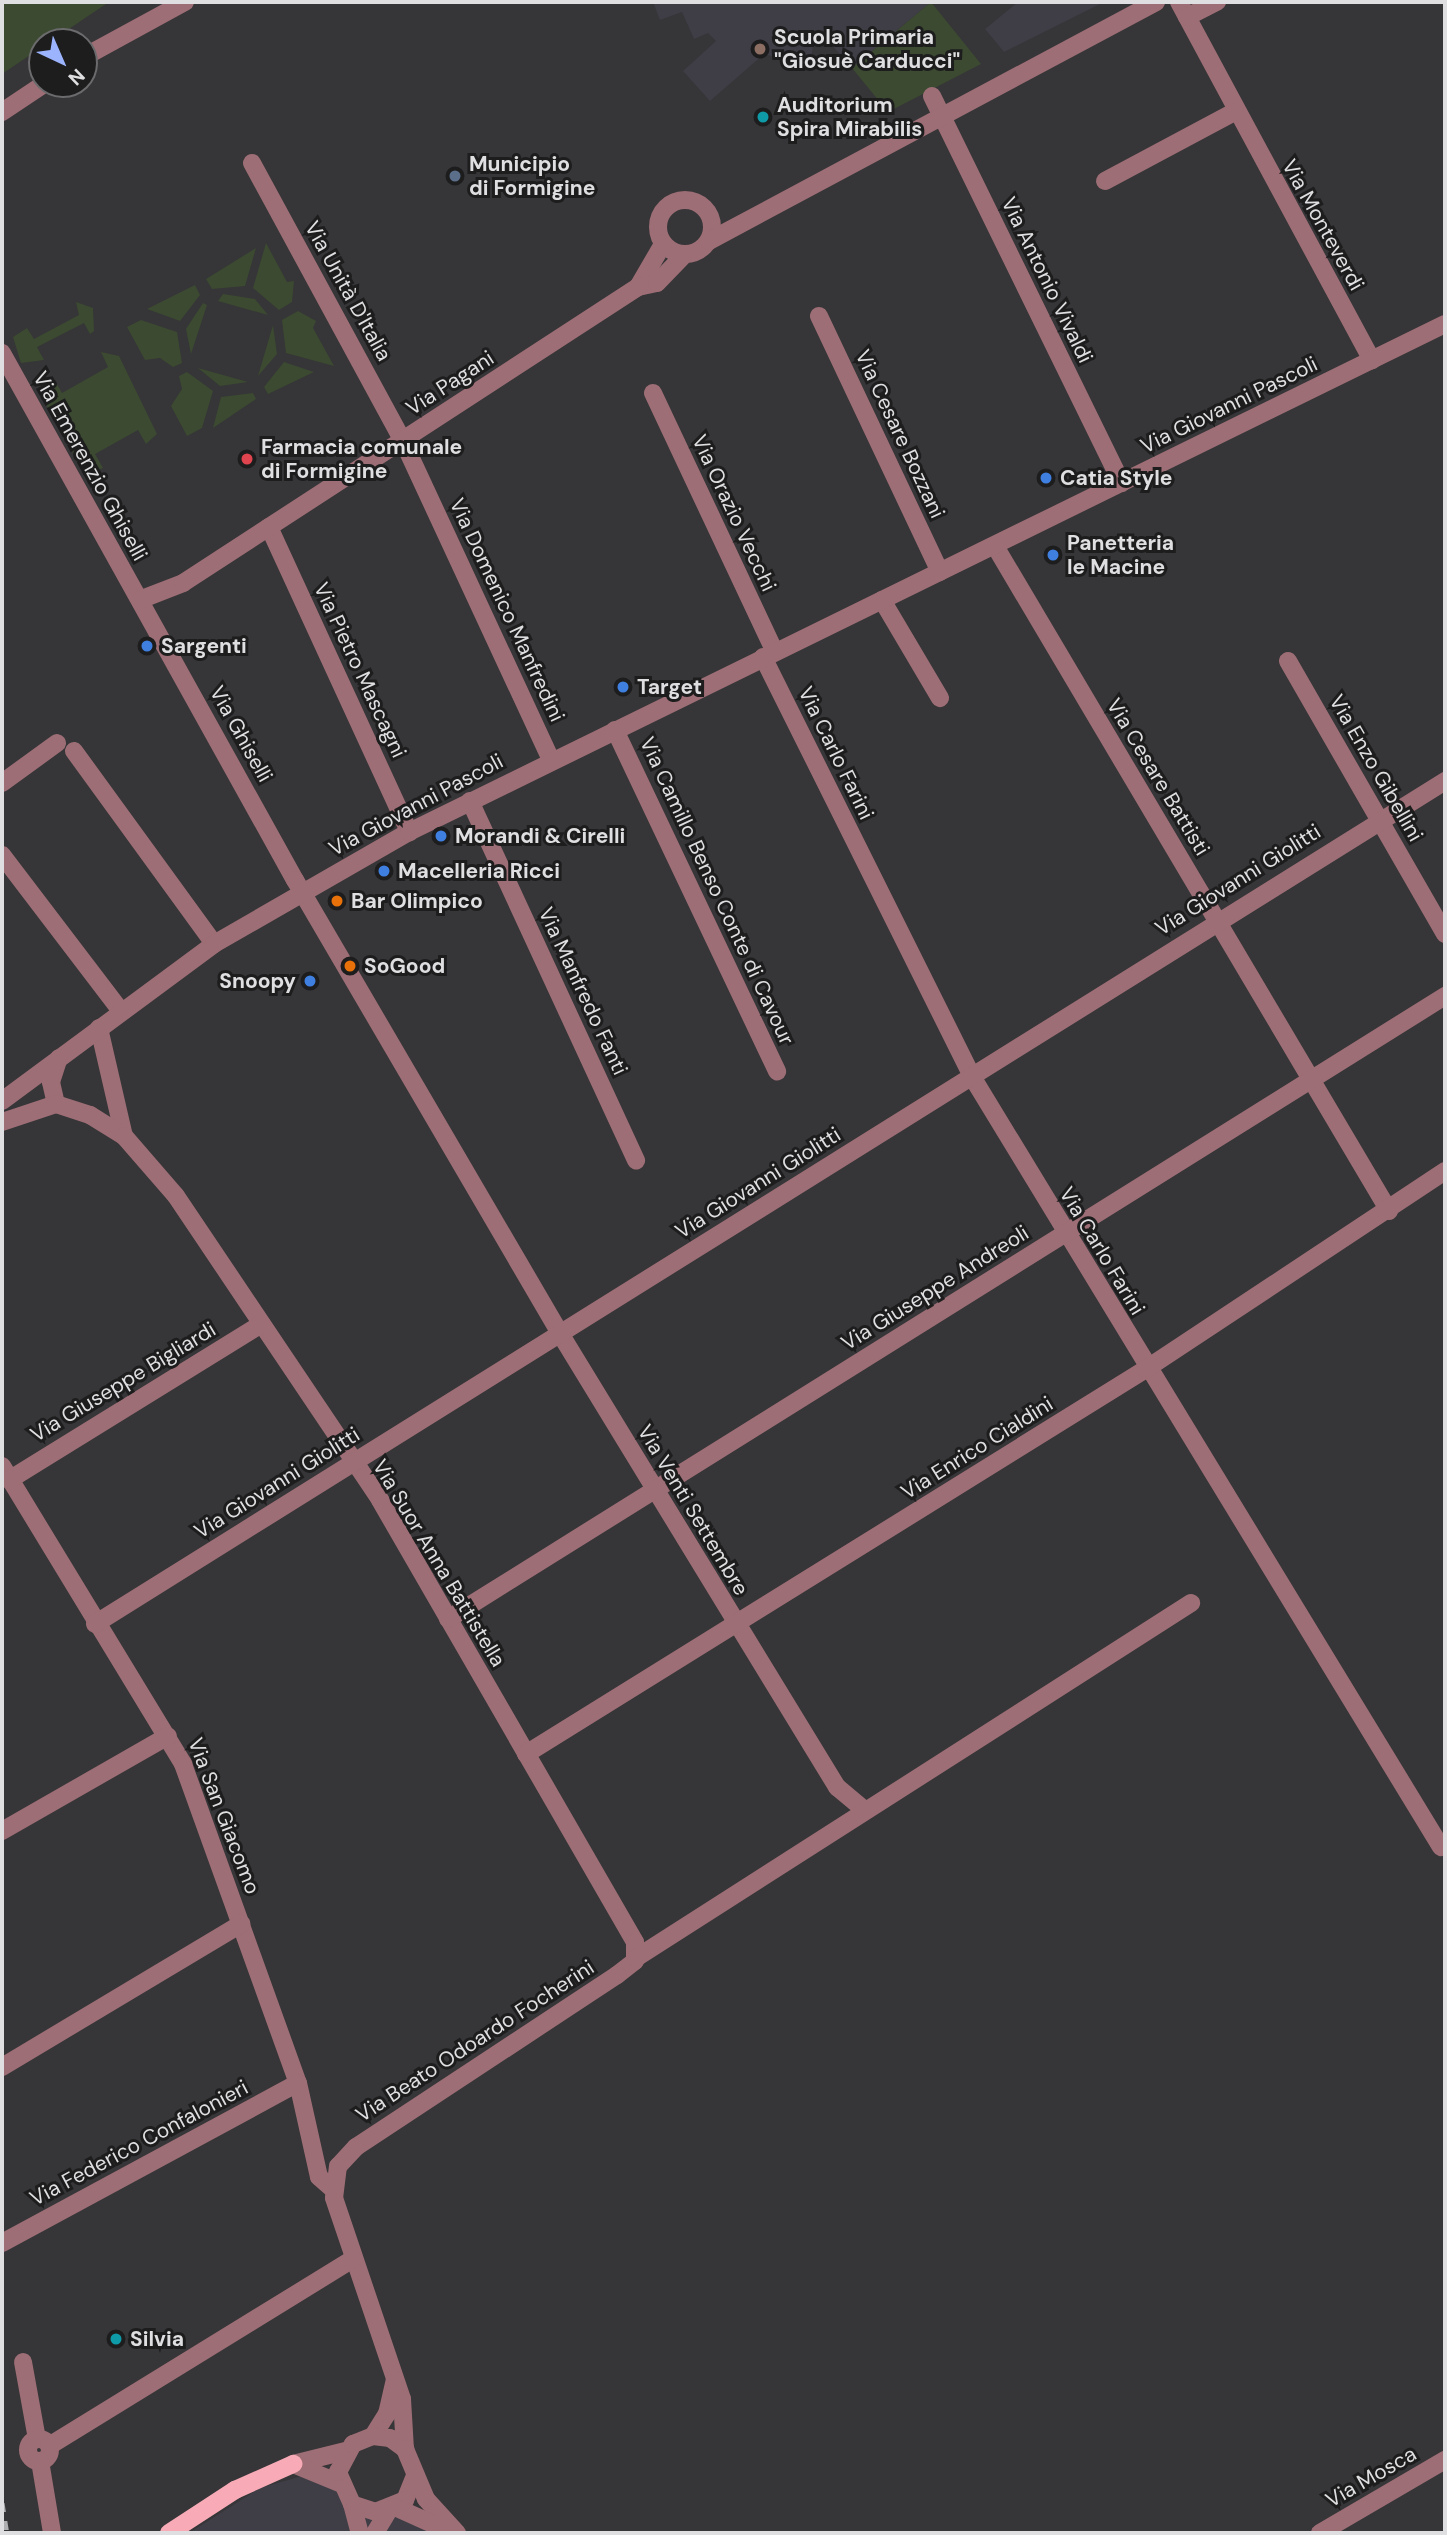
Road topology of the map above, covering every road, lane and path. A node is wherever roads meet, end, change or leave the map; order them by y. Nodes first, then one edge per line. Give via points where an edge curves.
1 (185, 2) edge
2 (1156, 2) edge
3 (1217, 2) edge
4 (1183, 9) edge
5 (98, 49) edge
6 (28, 95) edge
7 (932, 96) dead end
8 (2, 112) edge
9 (1234, 112) junction
10 (941, 114) junction
11 (252, 163) dead end
12 (1105, 181) dead end
13 (755, 212) junction
14 (710, 215) junction
15 (709, 241) junction
16 (663, 244) junction
17 (685, 254) junction
18 (638, 287) junction
19 (819, 316) dead end
20 (1445, 324) edge
21 (2, 353) edge
22 (1372, 360) junction
23 (653, 393) dead end
24 (403, 441) junction
25 (1122, 483) junction
26 (269, 527) junction
27 (995, 546) junction
28 (940, 572) junction
29 (142, 599) junction
30 (882, 600) junction
31 (769, 654) junction
32 (1288, 661) dead end
33 (940, 698) dead end
34 (615, 730) junction
35 (57, 743) dead end
36 (74, 751) dead end
37 (551, 760) junction
38 (1445, 780) edge
39 (2, 783) edge
40 (470, 801) junction
41 (1380, 819) junction
42 (409, 832) junction
43 (2, 855) edge
44 (302, 891) junction
45 (1216, 920) junction
46 (1445, 934) edge
47 (214, 944) junction
48 (1445, 996) edge
49 (121, 1011) junction
50 (99, 1028) junction
51 (60, 1058) junction
52 (777, 1071) dead end
53 (971, 1075) junction
54 (1308, 1079) junction
55 (2, 1101) edge
56 (56, 1104) junction
57 (2, 1122) edge
58 (124, 1136) junction
59 (636, 1161) dead end
60 (1445, 1171) edge
61 (1389, 1211) junction
62 (1066, 1234) junction
63 (262, 1324) junction
64 (561, 1335) junction
65 (1146, 1369) junction
66 (353, 1463) junction
67 (6, 1473) edge
68 (654, 1490) junction
69 (1191, 1603) dead end
70 (448, 1619) junction
71 (95, 1624) junction
72 (735, 1625) junction
73 (168, 1736) junction
74 (526, 1754) junction
75 (862, 1808) junction
76 (2, 1829) edge
77 (1441, 1847) dead end
78 (241, 1924) junction
79 (635, 1959) junction
80 (2, 2067) edge
81 (298, 2083) junction
82 (312, 2133) junction
83 (342, 2161) junction
84 (334, 2190) junction
85 (2, 2243) edge
86 (354, 2259) junction
87 (23, 2362) dead end
88 (395, 2380) junction
89 (373, 2436) junction
90 (42, 2449) junction
91 (405, 2449) junction
92 (345, 2451) junction
93 (1445, 2460) edge
94 (293, 2464) junction
95 (414, 2478) junction
96 (338, 2483) junction
97 (352, 2504) junction
98 (392, 2508) junction
99 (52, 2533) edge
100 (169, 2533) edge
101 (360, 2533) edge
102 (375, 2533) edge
103 (452, 2533) edge
104 (457, 2533) edge
105 (1320, 2533) edge

1 - 5 street
2 - 10 street
3 - 4 street
4 - 9 street, Via Monteverdi
6 - 8 street
7 - 10 street, Via Antonio Vivaldi
9 - 12 street
9 - 22 street, Via Monteverdi
10 - 13 street
10 - 25 street, Via Antonio Vivaldi
11 - 24 street, Via Unità D'Italia
13 - 14 street
13 - 15 street
14 - 15 street
14 - 16 street via 693,201 671,204 658,223
15 - 17 street
16 - 17 street
16 - 18 street
17 - 18 street, Via Pagani via 657,283
18 - 24 street, Via Pagani
19 - 28 street, Via Cesare Bozzani
20 - 22 street, Via Giovanni Pascoli
21 - 29 street, Via Emerenzio Ghiselli
22 - 25 street, Via Giovanni Pascoli
23 - 31 street, Via Orazio Vecchi
24 - 26 street, Via Pagani
24 - 37 street, Via Domenico Manfredini
25 - 27 street, Via Giovanni Pascoli
26 - 29 street, Via Pagani via 164,594
26 - 42 street, Via Pietro Mascagni
27 - 28 street, Via Giovanni Pascoli
27 - 45 street, Via Cesare Battisti
28 - 30 street, Via Giovanni Pascoli
29 - 44 street, Via Ghiselli
30 - 31 street, Via Giovanni Pascoli
30 - 33 street
31 - 34 street, Via Giovanni Pascoli
31 - 53 street, Via Carlo Farini
32 - 41 street, Via Enzo Gibellini
34 - 37 street, Via Giovanni Pascoli
34 - 52 street, Via Camillo Benso Conte di Cavour
35 - 39 street
36 - 47 street
37 - 40 street, Via Giovanni Pascoli
38 - 41 street, Via Giovanni Giolitti
40 - 42 street, Via Giovanni Pascoli
40 - 59 street, Via Manfredo Fanti
41 - 45 street, Via Giovanni Giolitti
41 - 46 street, Via Enzo Gibellini
42 - 44 street, Via Giovanni Pascoli
43 - 49 street
44 - 47 street, Via Giovanni Pascoli
44 - 64 street, Via Venti Settembre
45 - 53 street, Via Giovanni Giolitti
45 - 54 street, Via Cesare Battisti
47 - 49 street, Via Giovanni Pascoli
48 - 54 street, Via Giuseppe Andreoli
49 - 50 street, Via Giovanni Pascoli
50 - 51 street, Via Giovanni Pascoli
50 - 58 street
51 - 55 street, Via Giovanni Pascoli
51 - 56 street via 51,1082
53 - 62 street, Via Carlo Farini
53 - 64 street, Via Giovanni Giolitti
54 - 61 street, Via Cesare Battisti
54 - 62 street, Via Giuseppe Andreoli
56 - 57 street
56 - 58 street via 90,1115
58 - 63 street, Via Suor Anna Battistella via 191,1217
60 - 61 street, Via Enrico Cialdini
61 - 65 street, Via Enrico Cialdini
62 - 65 street, Via Carlo Farini
62 - 68 street, Via Giuseppe Andreoli
63 - 66 street, Via Suor Anna Battistella
63 - 67 street, Via Giuseppe Bigliardi
64 - 66 street, Via Giovanni Giolitti
64 - 68 street, Via Venti Settembre
65 - 72 street, Via Enrico Cialdini
65 - 77 street, Via Carlo Farini
66 - 70 street, Via Suor Anna Battistella
66 - 71 street, Via Giovanni Giolitti
67 - 71 street, Via San Giacomo
68 - 70 street, Via Giuseppe Andreoli
68 - 72 street, Via Venti Settembre
69 - 75 street
70 - 74 street, Via Suor Anna Battistella
71 - 73 street, Via San Giacomo
72 - 74 street, Via Enrico Cialdini
72 - 75 street, Via Venti Settembre via 837,1787
73 - 76 street
73 - 78 street, Via San Giacomo
74 - 79 street, Via Suor Anna Battistella via 635,1942
75 - 79 street, Via Beato Odoardo Focherini
78 - 80 street
78 - 81 street, Via San Giacomo
79 - 83 street, Via Beato Odoardo Focherini
81 - 82 street, Via San Giacomo
81 - 85 street, Via Federico Confalonieri
82 - 83 street
82 - 84 street, Via San Giacomo via 319,2177
83 - 84 street
84 - 86 street, Via San Giacomo
86 - 88 street, Via San Giacomo
86 - 90 street
87 - 90 street
88 - 89 street via 387,2414
88 - 91 street, Via San Giacomo
89 - 91 street
89 - 92 street
90 - 99 street
91 - 95 street
92 - 94 street
92 - 96 street
93 - 105 street, Via Mosca
94 - 96 street
94 - 100 main road via 235,2490
95 - 98 street
95 - 104 street
96 - 97 street
97 - 98 street
97 - 101 street
98 - 102 street
98 - 103 street

